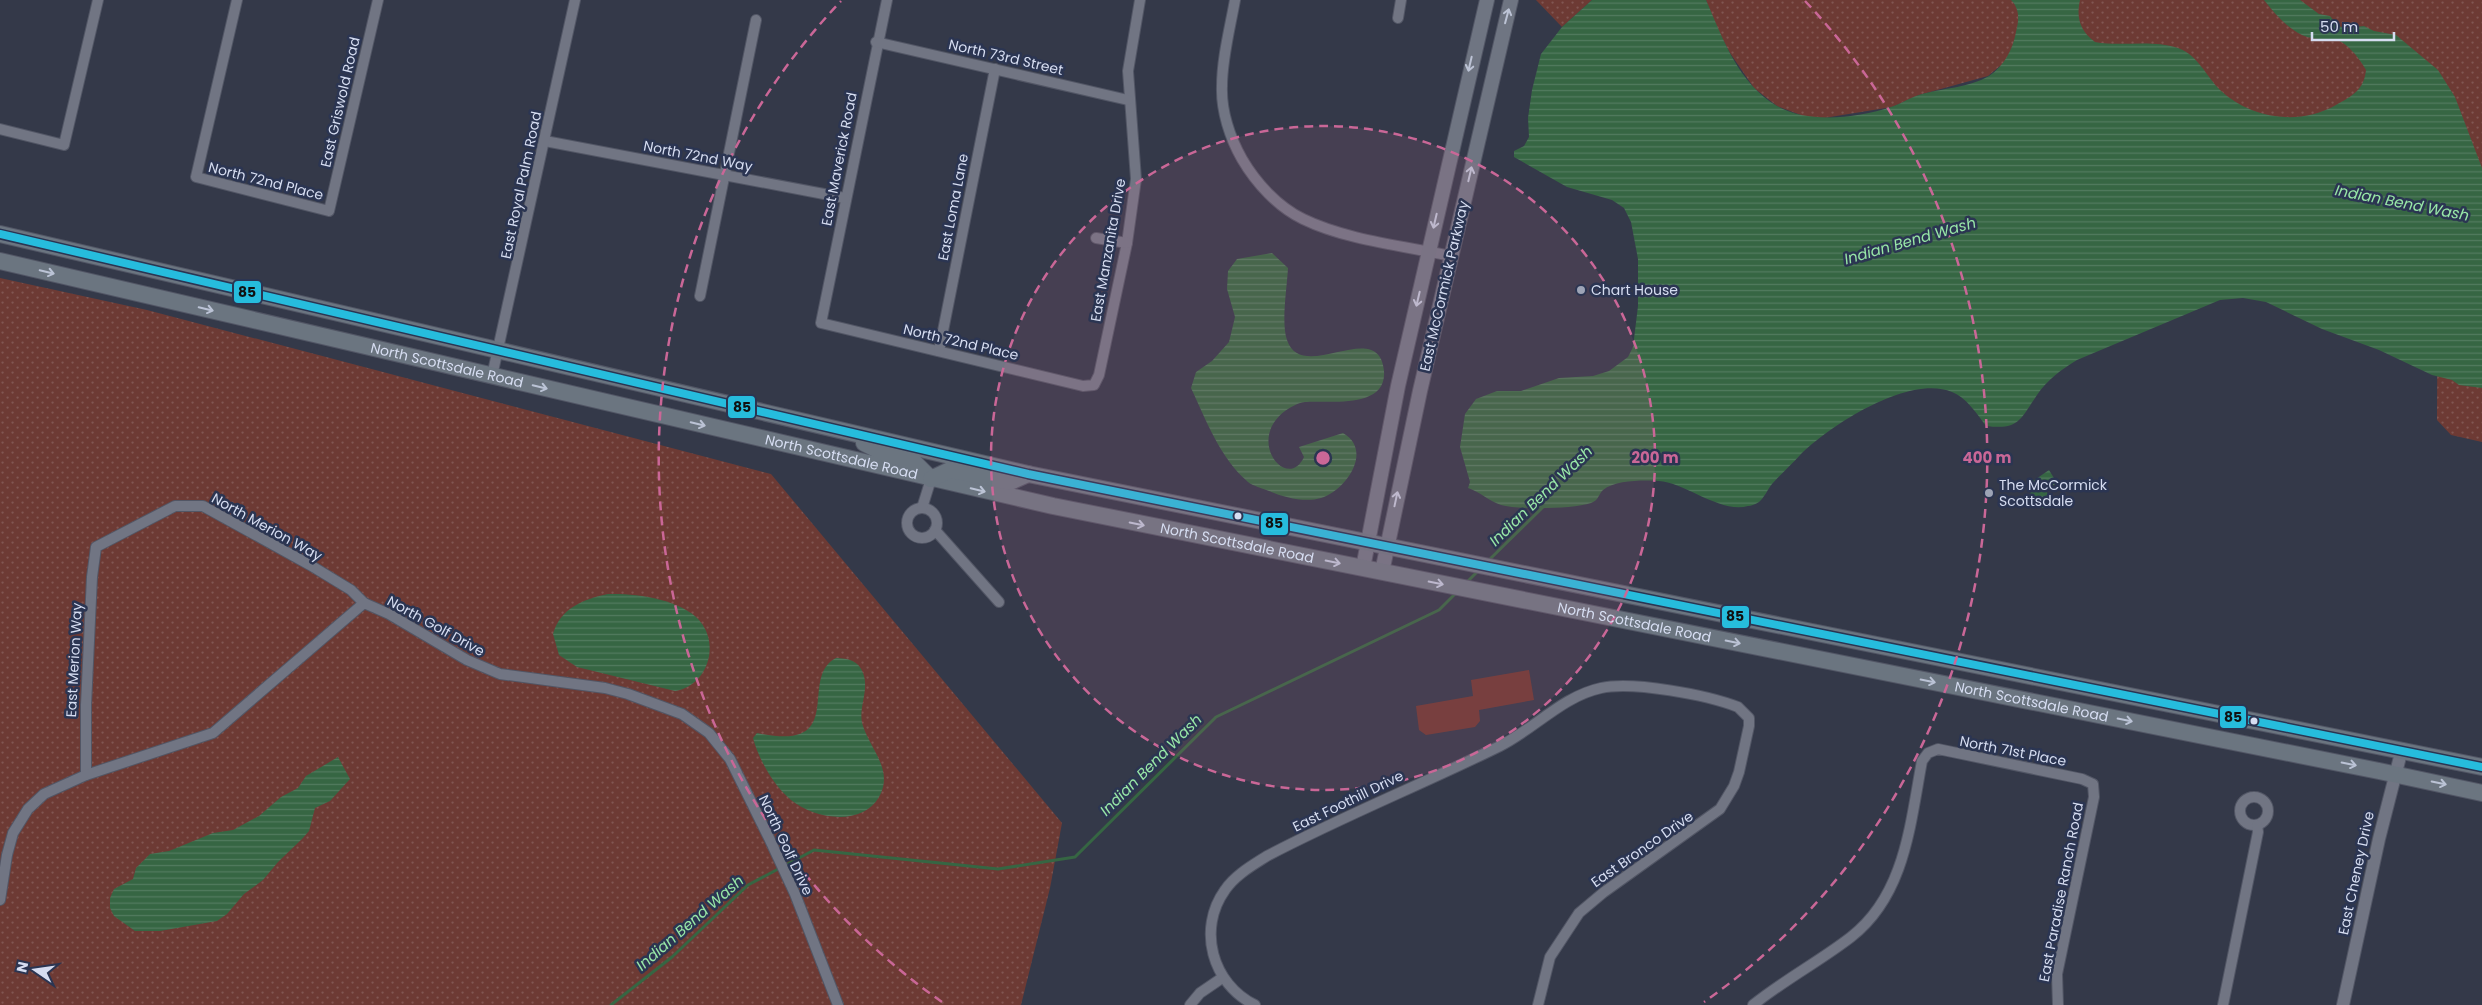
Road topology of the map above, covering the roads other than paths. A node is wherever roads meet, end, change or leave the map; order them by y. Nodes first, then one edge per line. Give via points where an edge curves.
1 (98, 0) edge
2 (237, 0) edge
3 (378, 0) edge
4 (575, 0) edge
5 (886, 0) edge
6 (1140, 0) edge
7 (1235, 0) edge
8 (1401, 0) edge
9 (1487, 0) edge
10 (1511, 0) edge
11 (1398, 18) dead end
12 (756, 20) dead end
13 (876, 42) junction
14 (995, 69) junction
15 (1128, 100) junction
16 (0, 130) edge
17 (545, 141) junction
18 (724, 175) junction
19 (845, 198) junction
20 (329, 211) joint
21 (0, 234) edge
22 (1096, 238) dead end
23 (1127, 243) junction
24 (1428, 251) junction
25 (1450, 256) junction
26 (0, 261) edge
27 (700, 296) dead end
28 (821, 323) joint
29 (498, 351) junction
30 (939, 351) junction
31 (492, 376) junction
32 (1094, 385) joint
33 (842, 431) junction
34 (1028, 474) junction
35 (931, 479) junction
36 (922, 508) junction
37 (935, 530) junction
38 (1367, 543) junction
39 (96, 547) joint
40 (1387, 547) junction
41 (1363, 568) junction
42 (1385, 573) junction
43 (998, 602) dead end
44 (364, 603) junction
45 (1745, 712) joint
46 (2402, 749) junction
47 (2482, 766) edge
48 (2395, 774) junction
49 (86, 775) junction
50 (2093, 784) joint
51 (2482, 793) edge
52 (2257, 825) dead end
53 (0, 900) edge
54 (1222, 978) junction
55 (838, 1005) edge
56 (1190, 1005) edge
57 (1255, 1005) edge
58 (1538, 1005) edge
59 (1753, 1005) edge
60 (2058, 1005) edge
61 (2223, 1005) edge
62 (2343, 1005) edge

1 - 16 street via 64,144
2 - 20 street, North 72nd Place via 196,177
3 - 20 street, East Griswold Road
4 - 17 street, East Royal Palm Road
5 - 13 street, East Maverick Road
6 - 15 street, East Manzanita Drive via 1129,62
7 - 24 street via 1224,65 1223,103 1233,143 1256,179 1284,207 1302,219 1359,237
8 - 11 street
9 -> 24 main road, East McCormick Parkway
25 -> 10 main road, East McCormick Parkway
12 - 18 street
13 - 14 street, North 73rd Street
13 - 19 street, East Maverick Road
14 - 15 street, North 73rd Street
14 - 30 street, East Loma Lane
15 - 23 street, East Manzanita Drive via 1136,180
17 - 18 street, North 72nd Way
17 - 29 street, East Royal Palm Road
18 - 19 street, North 72nd Way
18 - 27 street
19 - 28 street, East Maverick Road
21 - 29 main road, North Scottsdale Road
22 - 23 street
23 - 32 street, East Manzanita Drive via 1099,375
24 - 25 street
24 -> 38 main road, East McCormick Parkway
40 -> 25 main road, East McCormick Parkway
26 -> 31 main road, North Scottsdale Road
28 - 30 street, North 72nd Place
29 - 31 street, East Royal Palm Road
29 - 33 main road, North Scottsdale Road
30 - 32 street, North 72nd Place via 1083,386
31 -> 35 main road, North Scottsdale Road
33 - 34 main road, North Scottsdale Road
33 - 35 main road via 886,454 913,461
34 - 35 main road via 1010,482 950,470
34 - 38 main road, North Scottsdale Road
35 - 36 street
35 -> 41 main road, North Scottsdale Road
36 - 37 street via 934,515
36 - 37 street via 909,515 907,529 914,536 924,538
37 - 43 street
38 - 40 main road, North Scottsdale Road
38 - 41 main road, East McCormick Parkway
39 - 44 street, North Merion Way via 175,506 203,506 318,570 351,590
39 - 49 street, East Merion Way via 86,705
40 - 42 main road, East McCormick Parkway
40 - 46 main road, North Scottsdale Road
41 - 42 main road, North Scottsdale Road
42 -> 48 main road, North Scottsdale Road
44 - 49 street, North Golf Drive via 213,733
44 - 55 street, North Golf Drive via 467,660 500,674 628,694 682,714 709,733 730,760 769,838 795,894
45 - 54 street, East Foothill Drive via 1730,704 1648,687 1611,686 1584,693 1500,745 1306,836 1249,868 1226,888 1214,912 1212,948
45 - 58 street, East Bronco Drive via 1749,726 1739,772 1720,809 1579,913 1550,957
46 - 47 main road, North Scottsdale Road
46 - 48 street, East Cheney Drive
48 -> 51 main road, North Scottsdale Road
48 - 62 street, East Cheney Drive
49 - 53 street, North Golf Drive via 44,794 28,809 13,833
50 - 59 street, North 71st Place via 2082,778 1938,749 1928,753 1922,762 1902,861 1883,903 1851,937
50 - 60 street, East Paradise Ranch Road via 2094,797 2056,974
52 - 61 street
54 - 56 street
54 - 57 street via 1236,993

